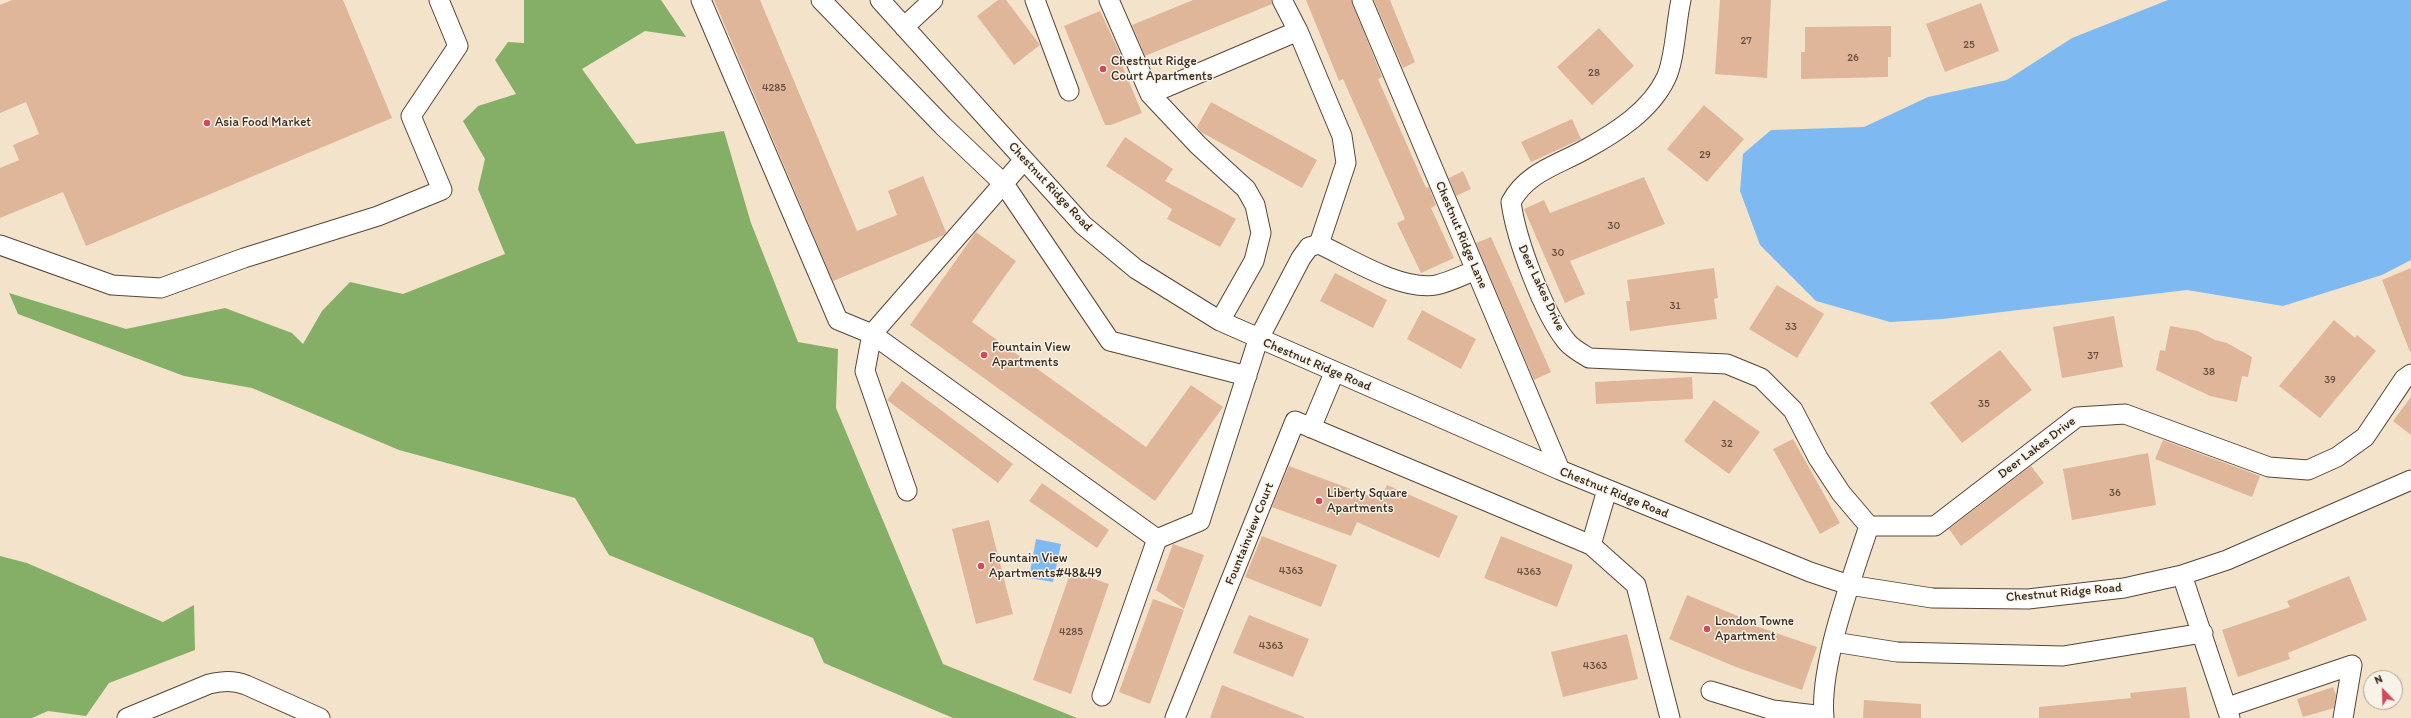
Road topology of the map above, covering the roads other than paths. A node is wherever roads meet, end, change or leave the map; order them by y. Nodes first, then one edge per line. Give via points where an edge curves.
1 (439, 0) edge
2 (701, 0) edge
3 (821, 0) edge
4 (880, 0) edge
5 (933, 0) edge
6 (1035, 0) edge
7 (1109, 0) edge
8 (1282, 0) edge
9 (1362, 0) edge
10 (1680, 0) edge
11 (904, 27) junction
12 (1298, 31) junction
13 (1069, 91) dead end
14 (1150, 94) junction
15 (1024, 160) junction
16 (1004, 184) junction
17 (1319, 244) junction
18 (0, 245) edge
19 (1476, 270) junction
20 (1220, 321) junction
21 (872, 334) junction
22 (1258, 340) junction
23 (1334, 373) junction
24 (2411, 374) edge
25 (1247, 376) junction
26 (1311, 428) junction
27 (1560, 470) junction
28 (2411, 480) edge
29 (1607, 490) junction
30 (907, 491) dead end
31 (1869, 526) junction
32 (1157, 539) junction
33 (1591, 545) junction
34 (2182, 575) junction
35 (1850, 586) junction
36 (2203, 633) junction
37 (1834, 642) junction
38 (1711, 691) dead end
39 (1102, 696) dead end
40 (2229, 713) edge
41 (1824, 717) edge
42 (127, 718) edge
43 (320, 718) edge
44 (1175, 718) edge
45 (1670, 718) edge
46 (2343, 718) edge

1 - 18 street via 458,46 411,116 442,190 378,216 244,258 161,288 112,285
2 - 21 street via 838,320
3 - 16 street via 943,126
4 - 11 street, Chestnut Ridge Road
5 - 11 street
6 - 13 street
7 - 14 street
8 - 12 street
9 - 19 street, Chestnut Ridge Lane
10 - 31 street, Deer Lakes Drive via 1667,77 1653,98 1636,117 1587,149 1535,175 1518,188 1511,202 1520,244 1555,324 1566,342 1589,358 1728,364 1762,378 1793,410 1818,458 1841,493
11 - 15 street, Chestnut Ridge Road
12 - 14 street
12 - 17 street via 1346,150 1346,163
14 - 20 street via 1198,145 1246,189 1260,218 1261,232 1254,261
15 - 16 street
15 - 20 street, Chestnut Ridge Road via 1083,224 1136,269
16 - 21 street
16 - 25 street via 1110,341
17 - 19 street via 1397,280 1417,286 1435,285
17 - 22 street via 1309,247 1301,258
19 - 27 street, Chestnut Ridge Lane
20 - 22 street, Chestnut Ridge Road
21 - 30 street via 865,371
21 - 32 street
22 - 23 street, Chestnut Ridge Road
22 - 25 street
23 - 26 street
23 - 27 street, Chestnut Ridge Road
24 - 31 street, Deer Lakes Drive via 2404,379 2365,437 2337,457 2308,470 2269,467 2125,414 2077,416 1935,526
25 - 32 street via 1200,521
26 - 33 street
26 - 44 street, Fountainview Court via 1295,421
27 - 29 street, Chestnut Ridge Road
28 - 34 street, Chestnut Ridge Road via 2227,560
29 - 33 street
29 - 35 street, Chestnut Ridge Road
31 - 35 street
32 - 39 street
33 - 45 street via 1636,585
34 - 35 street, Chestnut Ridge Road via 2124,588 2028,599 1932,598
34 - 36 street
35 - 37 street
36 - 37 street via 2063,656 1897,652
36 - 40 street
37 - 41 street via 1822,700
38 - 41 street via 1773,710
40 - 46 street via 2352,665
42 - 43 street via 222,681 246,685

